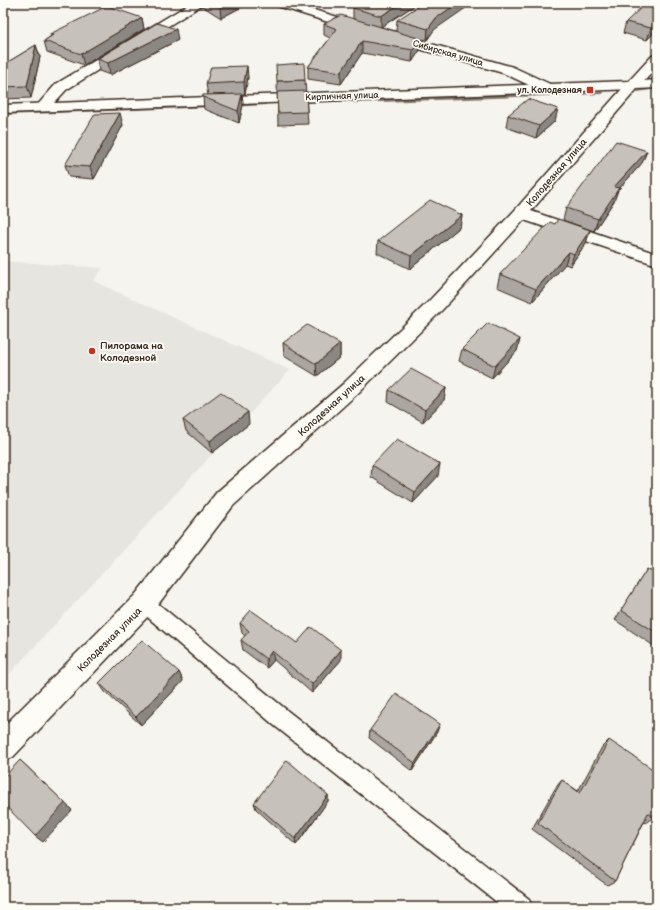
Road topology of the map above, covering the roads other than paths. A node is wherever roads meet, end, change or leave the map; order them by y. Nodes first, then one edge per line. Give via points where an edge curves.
1 (200, 3) edge
2 (278, 3) edge
3 (394, 26) dead end
4 (378, 33) junction
5 (657, 59) edge
6 (657, 84) edge
7 (633, 85) junction
8 (547, 88) junction
9 (42, 108) junction
10 (3, 109) edge
11 (521, 213) junction
12 (657, 260) edge
13 (144, 603) junction
14 (3, 747) edge
15 (521, 907) edge

1 - 9 street via 61,87
2 - 4 street, Сибирская улица
3 - 4 street
4 - 8 street, Сибирская улица via 508,70
5 - 7 street, Колодезная улица
6 - 7 street, Кирпичная улица
7 - 8 street, Кирпичная улица
7 - 11 street, Колодезная улица
8 - 9 street, Кирпичная улица
9 - 10 street, Кирпичная улица
11 - 12 street
11 - 13 street, Колодезная улица via 435,306 355,384 225,499
13 - 14 street, Колодезная улица
13 - 15 lane via 282,719

